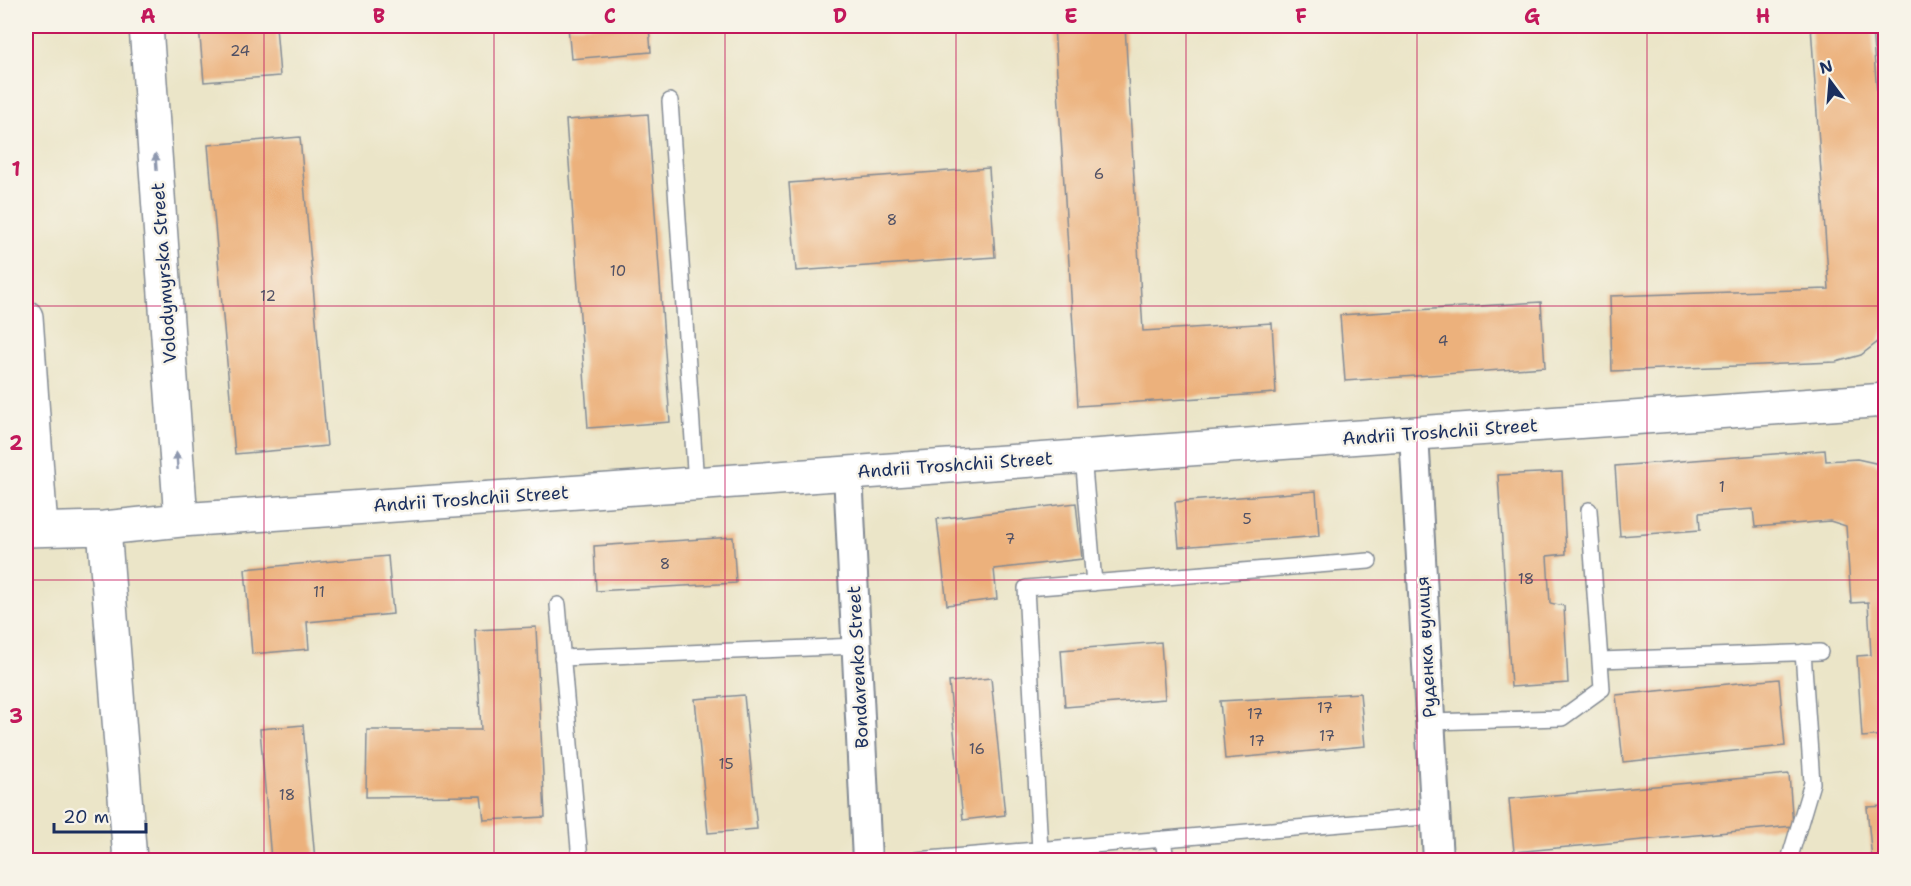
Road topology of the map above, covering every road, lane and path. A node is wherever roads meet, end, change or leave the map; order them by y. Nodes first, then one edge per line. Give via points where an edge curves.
1 (146, 26) edge
2 (670, 101) dead end
3 (26, 317) edge
4 (1886, 400) edge
5 (1414, 434) junction
6 (1083, 456) junction
7 (848, 473) junction
8 (696, 483) junction
9 (1589, 510) dead end
10 (181, 520) junction
11 (104, 528) junction
12 (33, 530) edge
13 (1369, 561) dead end
14 (1094, 583) junction
15 (558, 605) dead end
16 (857, 646) junction
17 (1803, 652) junction
18 (1820, 652) dead end
19 (562, 658) junction
20 (1600, 660) junction
21 (1430, 722) junction
22 (1436, 816) junction
23 (1163, 839) junction
24 (1040, 850) junction
25 (130, 861) edge
26 (580, 861) edge
27 (867, 861) edge
28 (917, 861) edge
29 (1166, 861) edge
30 (1438, 861) edge
31 (1790, 861) edge

10 -> 1 street, Volodymyrska Street
2 - 8 lane
3 - 12 street
4 - 5 street, Andrii Troshchii Street
5 - 6 street, Andrii Troshchii Street
5 - 21 street, Руденка вулиця
6 - 7 street, Andrii Troshchii Street
6 - 14 lane
7 - 8 street, Andrii Troshchii Street
7 - 16 street, Bondarenko Street
8 - 10 street, Andrii Troshchii Street
9 - 20 lane
10 - 11 street, Andrii Troshchii Street
11 - 12 street, Andrii Troshchii Street
11 - 25 street
13 - 14 lane
14 - 24 lane via 1026,588
15 - 19 lane
16 - 19 lane
16 - 27 street, Bondarenko Street
17 - 18 lane
17 - 20 lane
17 - 31 lane via 1812,783
19 - 26 lane
20 - 21 lane via 1602,689 1562,718
21 - 22 street, Руденка вулиця
22 - 23 lane
22 - 30 street, Руденка вулиця
23 - 24 lane
23 - 29 lane
24 - 28 lane

